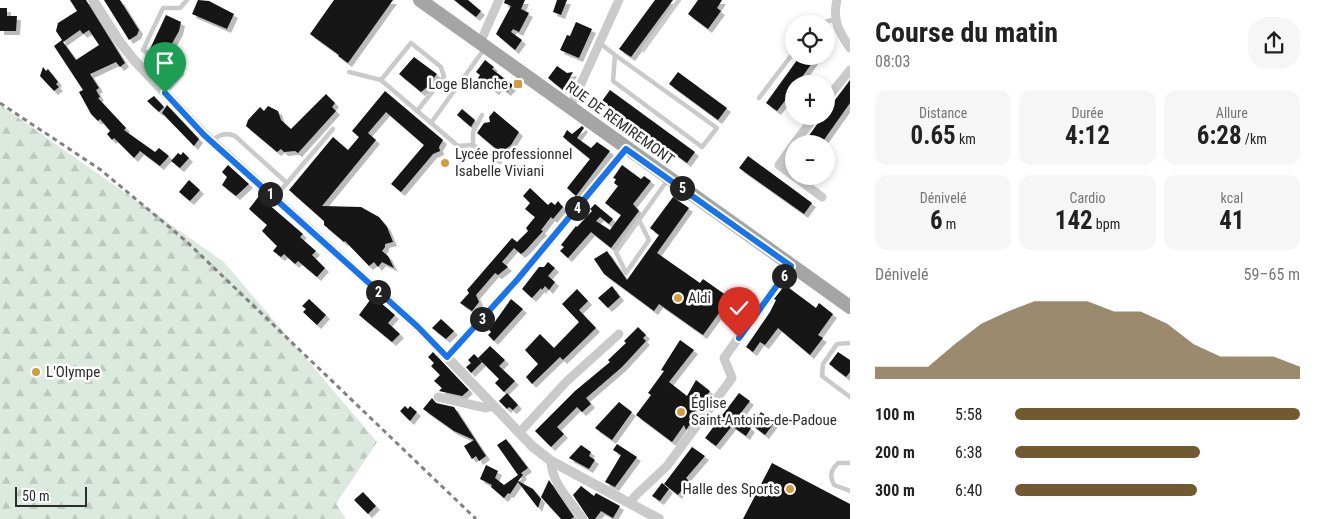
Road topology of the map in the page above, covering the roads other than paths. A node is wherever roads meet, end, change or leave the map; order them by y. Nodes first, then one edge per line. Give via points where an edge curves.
1 (93, 0) edge
2 (187, 0) edge
3 (420, 0) edge
4 (499, 0) edge
5 (620, 0) edge
6 (679, 0) edge
7 (837, 0) edge
8 (835, 18) joint
9 (601, 44) junction
10 (483, 45) junction
11 (850, 48) edge
12 (643, 50) dead end
13 (615, 54) junction
14 (785, 64) edge
15 (850, 70) edge
16 (349, 72) dead end
17 (381, 80) junction
18 (835, 89) edge
19 (165, 93) junction
20 (759, 98) dead end
21 (570, 108) junction
22 (416, 111) junction
23 (482, 115) dead end
24 (431, 123) junction
25 (332, 129) dead end
26 (212, 141) junction
27 (473, 145) junction
28 (626, 149) junction
29 (785, 157) edge
30 (500, 162) dead end
31 (785, 169) edge
32 (287, 183) junction
33 (664, 185) dead end
34 (806, 185) edge
35 (822, 197) dead end
36 (274, 198) junction
37 (639, 220) junction
38 (791, 266) junction
39 (850, 307) edge
40 (619, 334) dead end
41 (850, 343) edge
42 (447, 357) junction
43 (438, 397) dead end
44 (850, 397) edge
45 (494, 406) junction
46 (519, 433) junction
47 (551, 461) junction
48 (850, 463) edge
49 (850, 491) edge
50 (630, 504) junction
51 (583, 519) edge
52 (660, 519) edge

1 - 19 street via 119,41
2 - 19 lane via 180,8 163,8 143,50 182,74
3 - 10 main road, RUE DE REMIREMONT
4 - 10 street
5 - 9 street
6 - 12 lane
7 - 8 street
8 - 11 street via 837,28
9 - 13 lane
9 - 21 street
10 - 21 main road, RUE DE REMIREMONT
10 - 24 lane
13 - 13 lane via 717,128 702,147 613,81
14 - 20 lane
15 - 18 street
16 - 17 lane
17 - 22 lane
17 - 22 lane via 411,43 441,67 444,77
19 - 26 street
21 - 28 main road, RUE DE REMIREMONT
22 - 24 lane
23 - 27 lane via 473,132
24 - 27 lane via 458,146
25 - 32 lane
26 - 32 lane via 217,136 235,136
26 - 36 street
27 - 30 lane
28 - 38 main road, RUE DE REMIREMONT
28 - 42 street via 517,280
29 - 31 street via 779,165
32 - 36 lane
33 - 37 lane
34 - 35 street
36 - 42 street
37 - 37 lane via 616,252 626,273 649,240
38 - 39 main road, RUE DE REMIREMONT
38 - 50 street via 724,358 732,378 667,466
40 - 46 street via 567,381
41 - 44 lane via 837,344 823,364 822,376
42 - 45 street
43 - 45 street via 486,408
45 - 46 street
46 - 47 street
47 - 50 street
47 - 51 street via 561,489
48 - 49 lane via 838,462 831,478 834,485
50 - 52 street

